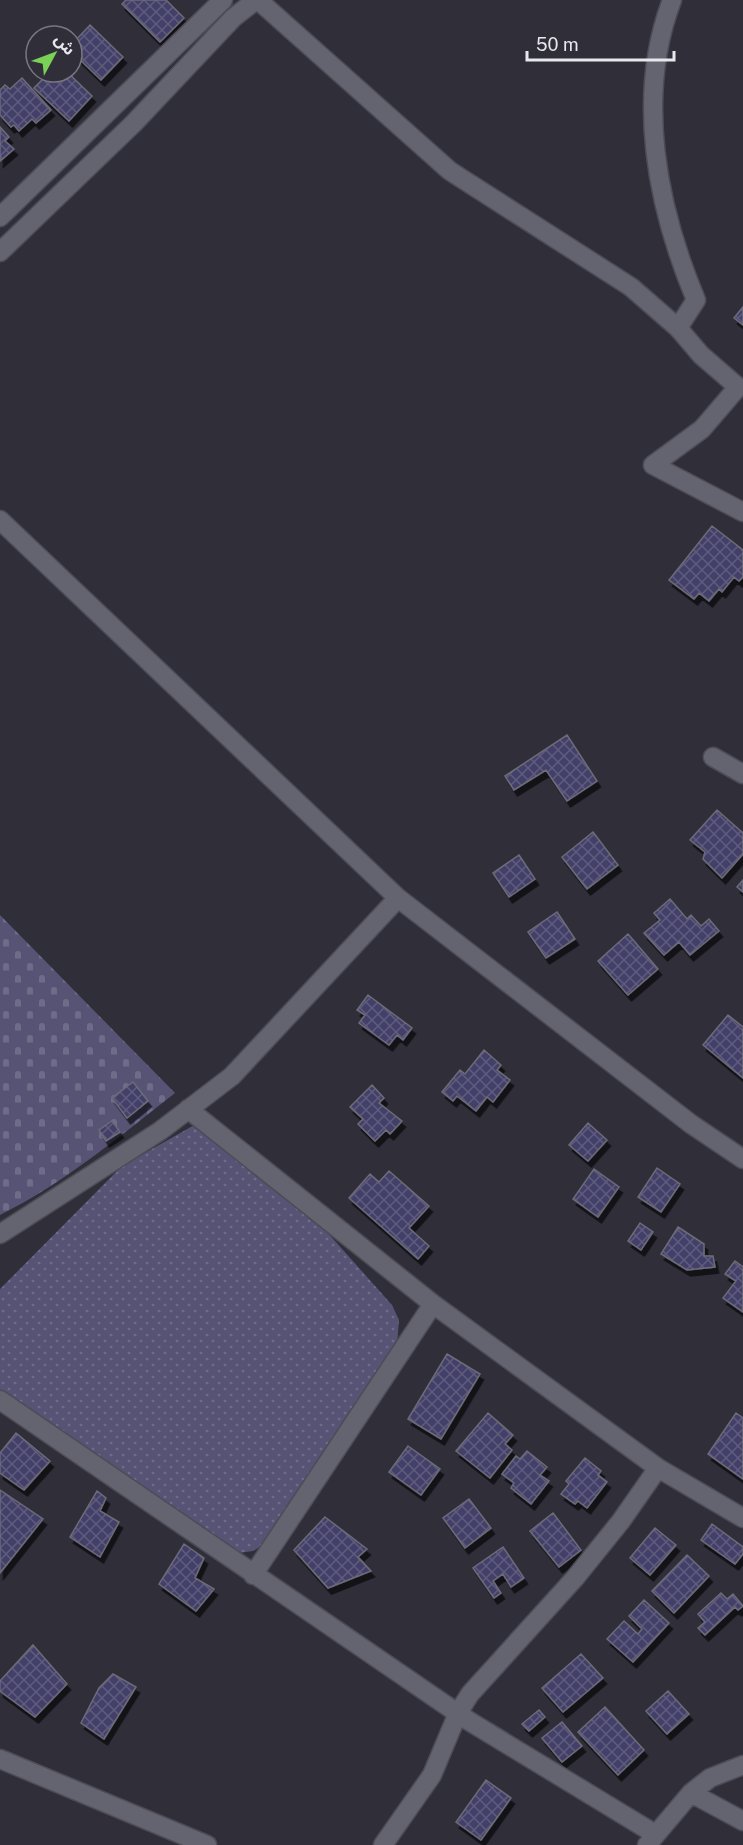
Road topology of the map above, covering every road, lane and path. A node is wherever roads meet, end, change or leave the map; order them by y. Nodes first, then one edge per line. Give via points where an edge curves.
1 (223, 0) edge
2 (257, 0) edge
3 (672, 0) edge
4 (0, 217) edge
5 (0, 252) edge
6 (678, 328) junction
7 (743, 512) edge
8 (0, 520) edge
9 (713, 757) dead end
10 (743, 774) edge
11 (398, 898) junction
12 (188, 1109) junction
13 (743, 1159) edge
14 (0, 1234) edge
15 (433, 1304) junction
16 (0, 1400) edge
17 (658, 1468) junction
18 (743, 1518) edge
19 (253, 1575) junction
20 (458, 1713) junction
21 (0, 1759) edge
22 (743, 1765) edge
23 (691, 1793) junction
24 (743, 1821) edge
25 (651, 1840) edge
26 (207, 1845) edge
27 (383, 1845) edge

1 - 4 street
2 - 5 street via 233,18 134,123
2 - 6 street via 450,171 632,287
3 - 6 street via 653,77 657,175 678,257 696,300
6 - 7 street via 701,356 738,387 702,429 653,465
8 - 11 street
9 - 10 street
11 - 12 street via 232,1076
11 - 13 street via 691,1124
12 - 14 street
12 - 15 street
15 - 17 street
15 - 19 street
16 - 19 street
17 - 18 street
17 - 20 street via 575,1578 470,1694
19 - 20 street
20 - 25 street
20 - 27 street via 432,1775
21 - 26 street
22 - 23 street via 710,1778
23 - 24 street
23 - 25 street

